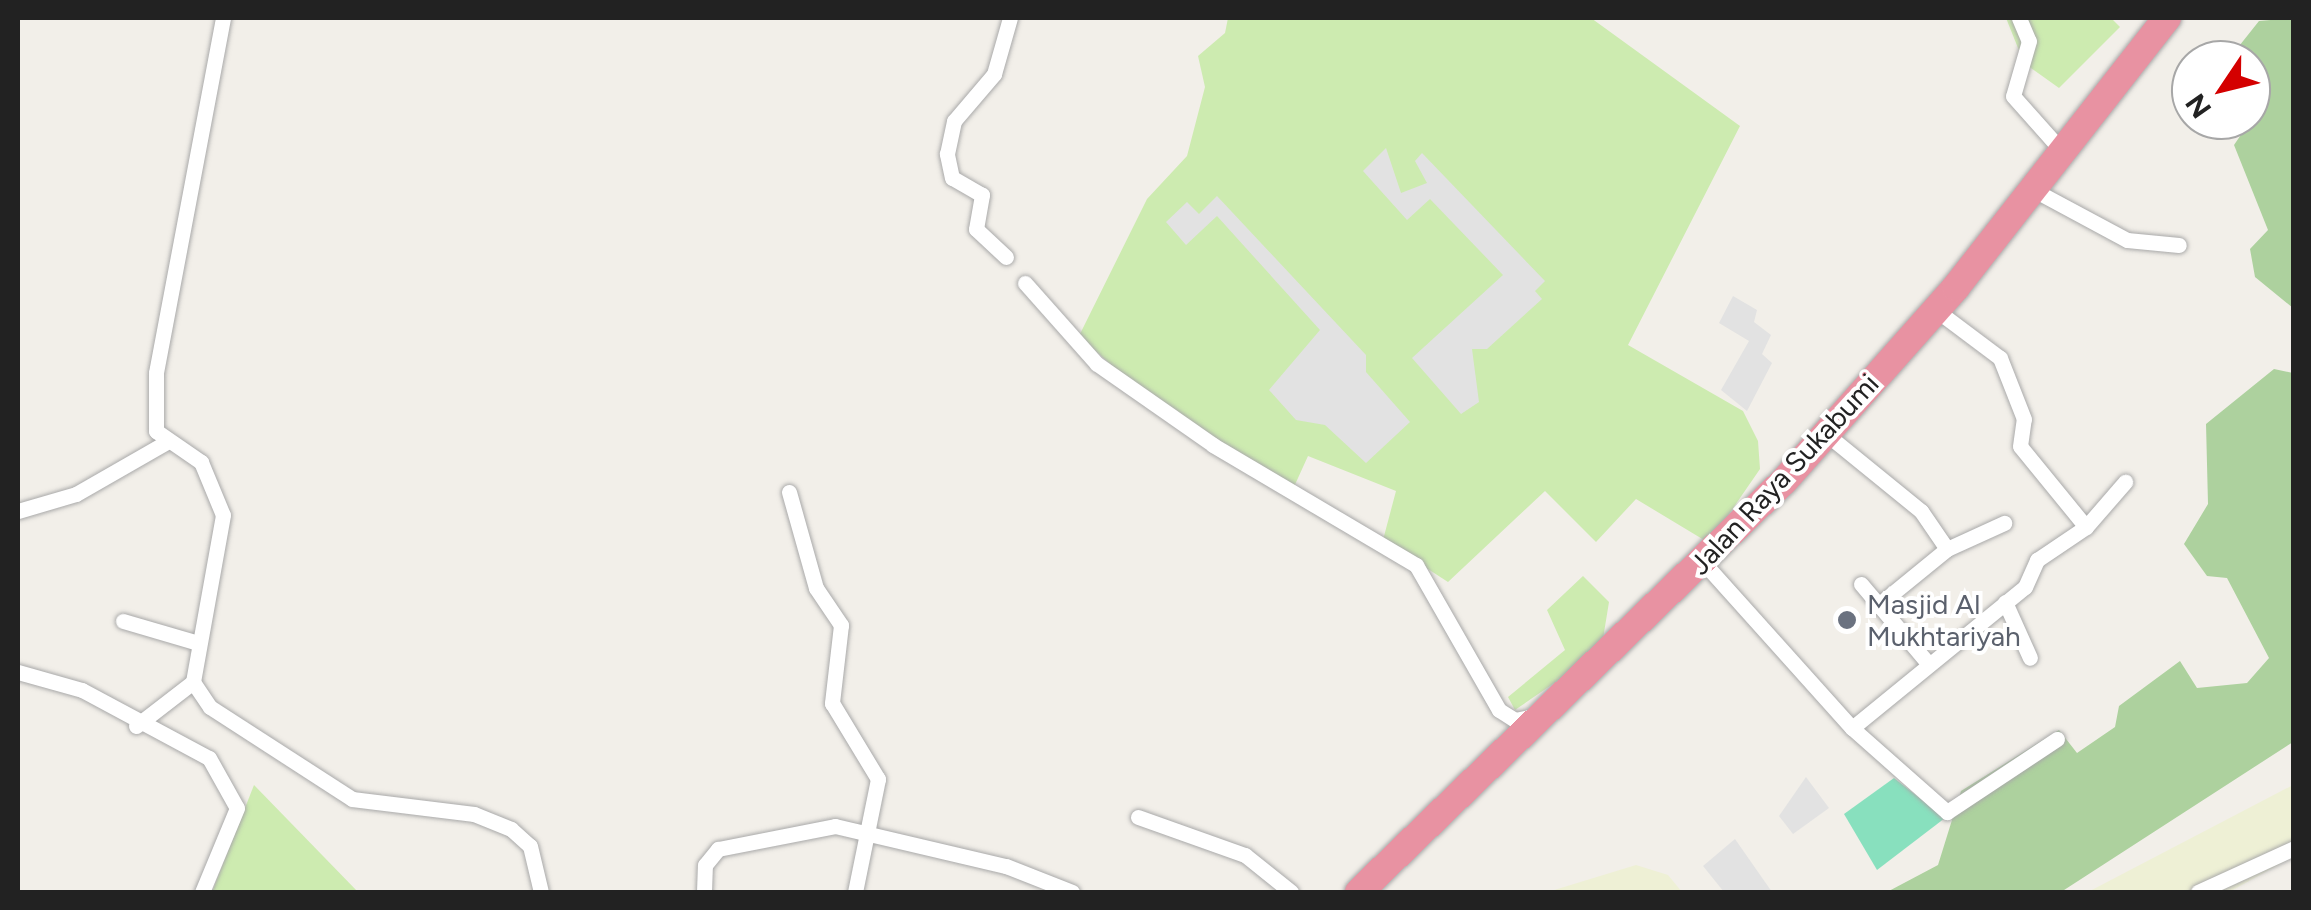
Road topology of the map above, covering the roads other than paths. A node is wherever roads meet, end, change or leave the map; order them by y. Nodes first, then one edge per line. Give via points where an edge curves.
1 (223, 18) edge
2 (1010, 18) edge
3 (2020, 18) edge
4 (2167, 18) edge
5 (2061, 150) junction
6 (2032, 189) junction
7 (2179, 245) dead end
8 (1006, 257) dead end
9 (1025, 283) dead end
10 (1936, 310) junction
11 (1824, 432) junction
12 (165, 443) junction
13 (2125, 482) dead end
14 (789, 492) dead end
15 (18, 512) edge
16 (2004, 524) dead end
17 (2086, 526) junction
18 (1947, 549) junction
19 (1703, 562) junction
20 (1860, 584) dead end
21 (2004, 602) junction
22 (1878, 606) junction
23 (123, 621) dead end
24 (198, 643) junction
25 (2030, 658) dead end
26 (1926, 661) junction
27 (18, 672) edge
28 (193, 682) junction
29 (1548, 712) junction
30 (136, 726) junction
31 (1852, 728) junction
32 (2057, 739) dead end
33 (1138, 817) dead end
34 (872, 836) junction
35 (2294, 848) edge
36 (202, 892) edge
37 (541, 892) edge
38 (704, 892) edge
39 (855, 892) edge
40 (1072, 892) edge
41 (1291, 892) edge
42 (1359, 892) edge
43 (2198, 892) edge

1 - 12 street via 182,260 159,338 155,424
2 - 8 street via 994,74 954,121 948,154 955,181 982,196 976,229
3 - 5 street via 2029,42 2013,96
4 - 5 highway, Jalan Raya Sukabumi
5 - 6 highway, Jalan Raya Sukabumi
6 - 7 street via 2126,240
6 - 10 highway, Jalan Raya Sukabumi
9 - 29 street via 1098,364 1422,571 1505,718
10 - 11 highway, Jalan Raya Sukabumi
10 - 17 street via 2000,358 2024,419 2021,448
11 - 18 street via 1921,512
11 - 19 highway, Jalan Raya Sukabumi
12 - 15 street via 59,502
12 - 24 street via 201,462 224,515
13 - 17 street
14 - 34 street via 813,580 841,625 830,690 878,779
16 - 18 street
17 - 21 street via 2037,560 2029,582
18 - 22 street
19 - 29 highway, Jalan Raya Sukabumi
19 - 31 street
20 - 22 street
21 - 25 street
21 - 26 street
22 - 26 street
23 - 24 street
24 - 28 street
26 - 31 street
27 - 30 street via 82,690
28 - 30 street
28 - 37 street via 210,707 352,799 474,814 511,829 530,846
29 - 42 highway, Jalan Raya Sukabumi
30 - 36 street via 196,747 234,794 232,837
31 - 32 street via 1949,812
33 - 41 street via 1244,854
34 - 38 street via 826,826 725,846 705,865
34 - 39 street
34 - 40 street via 1006,866
35 - 43 street

